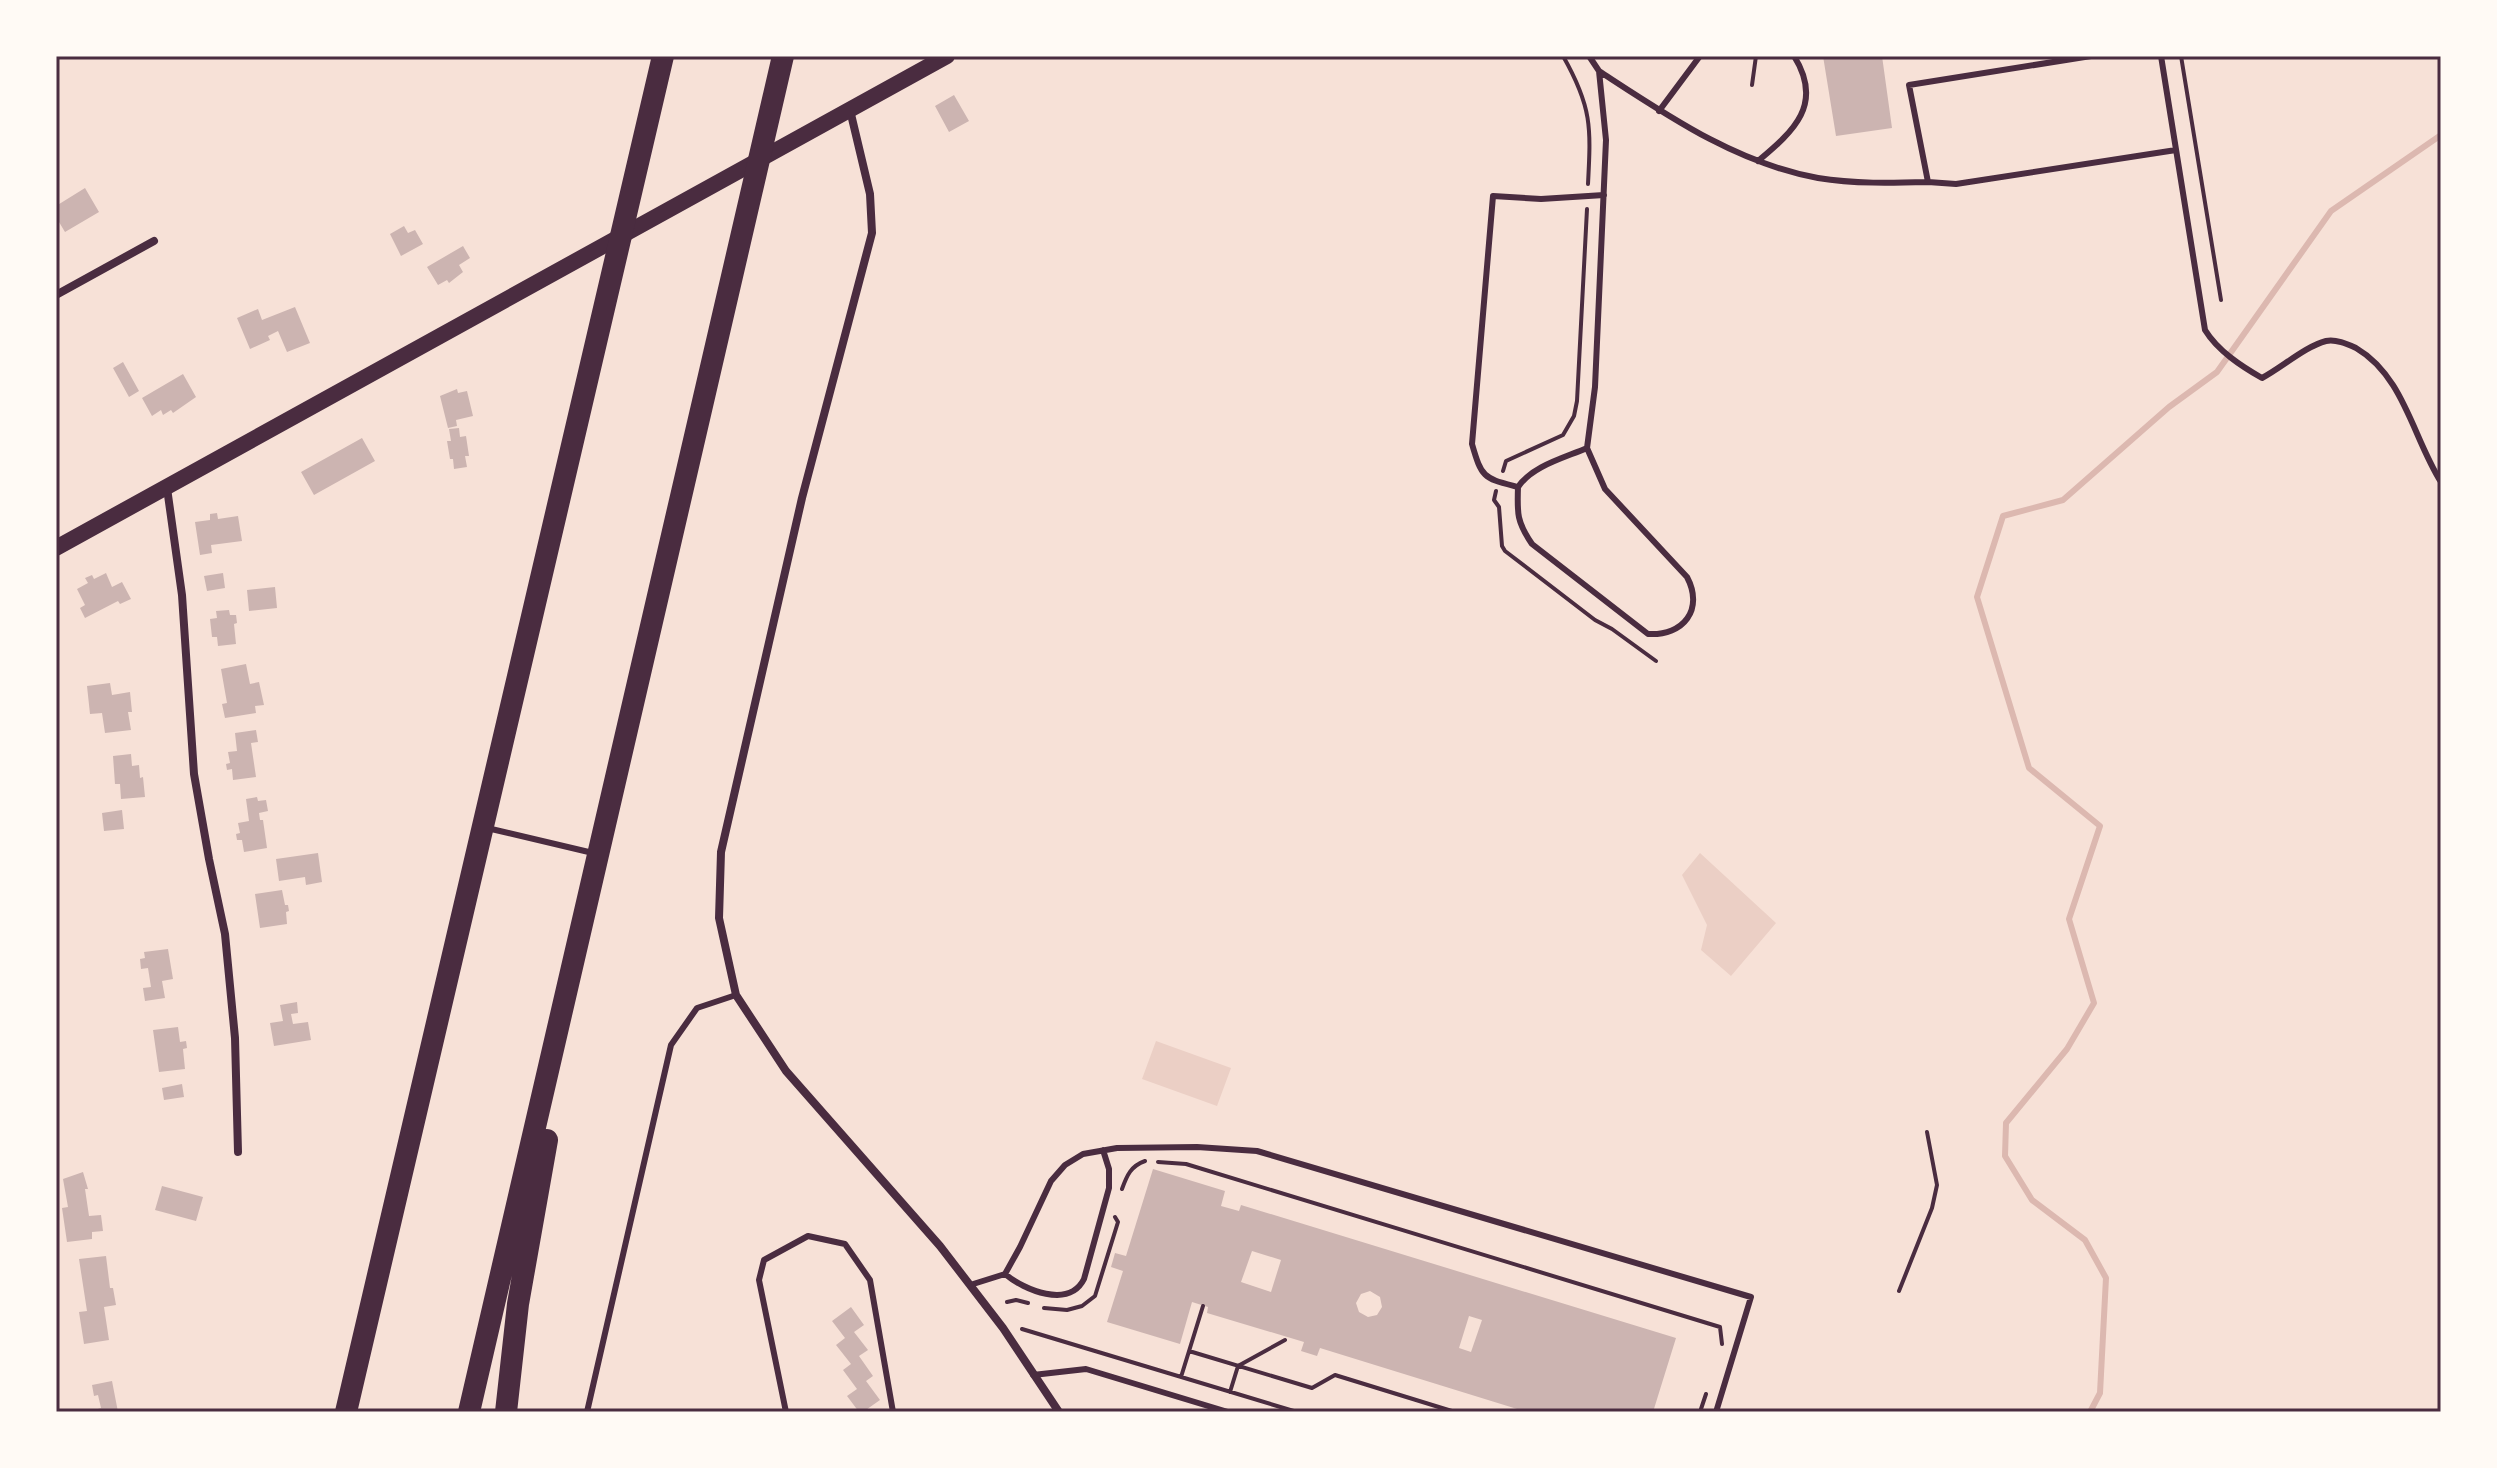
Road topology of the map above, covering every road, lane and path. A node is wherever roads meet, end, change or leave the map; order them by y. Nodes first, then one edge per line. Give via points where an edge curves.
1 (663, 56) edge
2 (947, 56) edge
3 (1563, 56) edge
4 (1589, 56) edge
5 (1700, 56) edge
6 (1756, 56) edge
7 (1794, 56) edge
8 (2091, 56) edge
9 (2161, 56) edge
10 (2181, 56) edge
11 (782, 63) edge
12 (1599, 71) junction
13 (1752, 85) dead end
14 (850, 110) junction
15 (1659, 111) junction
16 (2176, 150) junction
17 (1758, 161) junction
18 (1928, 182) junction
19 (1604, 195) junction
20 (1588, 196) junction
21 (154, 241) dead end
22 (56, 295) edge
23 (2221, 300) dead end
24 (1587, 448) junction
25 (1499, 482) junction
26 (2441, 482) edge
27 (167, 487) junction
28 (1518, 487) junction
29 (56, 548) edge
30 (1656, 661) dead end
31 (483, 827) junction
32 (599, 855) junction
33 (574, 969) junction
34 (736, 995) junction
35 (1927, 1132) dead end
36 (1103, 1150) junction
37 (238, 1152) dead end
38 (1118, 1202) dead end
39 (1114, 1215) dead end
40 (1005, 1274) junction
41 (970, 1285) junction
42 (1899, 1291) dead end
43 (1007, 1302) dead end
44 (1203, 1306) dead end
45 (369, 1315) junction
46 (1022, 1329) dead end
47 (1285, 1340) dead end
48 (1189, 1351) junction
49 (1718, 1356) dead end
50 (1238, 1366) junction
51 (1033, 1375) junction
52 (1181, 1377) junction
53 (1709, 1384) dead end
54 (1230, 1392) junction
55 (339, 1412) edge
56 (346, 1412) edge
57 (469, 1412) edge
58 (506, 1412) edge
59 (587, 1412) edge
60 (786, 1412) edge
61 (893, 1412) edge
62 (1059, 1412) edge
63 (1228, 1412) edge
64 (1297, 1412) edge
65 (1455, 1412) edge
66 (1700, 1412) edge
67 (1716, 1412) edge

1 - 31 highway
2 - 14 main road
3 - 20 path via 1588,111
4 - 12 lane
5 - 15 lane
6 - 13 path
7 - 17 lane via 1807,87 1805,106 1799,123
8 - 18 lane via 1909,85
9 - 16 lane
10 - 23 path
11 - 32 highway
12 - 15 lane
12 - 19 lane via 1606,140
14 - 27 main road
14 - 34 street via 870,194 872,233 802,498 721,852 719,918
15 - 17 lane
16 - 18 lane via 1956,184
16 - 26 lane via 2205,330 2213,343 2262,378 2328,340 2360,351 2384,372
17 - 18 lane via 1819,178
19 - 20 lane
19 - 24 lane
20 - 25 path via 1574,416 1563,435 1506,461
20 - 25 lane via 1493,196 1472,444 1480,470
21 - 22 street
24 - 28 lane via 1541,468
24 - 28 lane via 1605,489 1694,589 1693,607 1672,632 1648,634 1532,544 1520,527
25 - 28 lane
25 - 30 path via 1494,500 1505,551
27 - 29 main road
27 - 37 street via 182,595 194,774 225,934
31 - 32 lane
31 - 45 highway
32 - 33 highway
33 - 57 highway
33 - 58 highway via 518,1304
34 - 41 street via 786,1071
34 - 59 lane via 697,1008 671,1045
35 - 42 path via 1937,1185
36 - 40 lane via 1083,1154 1051,1181
36 - 40 lane via 1109,1188 1078,1289 1057,1296 1017,1284
36 - 67 lane via 1257,1151 1751,1297
38 - 49 path via 1134,1166 1144,1161 1186,1164 1720,1327
39 - 43 path via 1118,1222 1095,1296 1067,1310
40 - 41 lane
41 - 51 street
44 - 48 path
45 - 55 highway
45 - 56 highway
46 - 52 path
47 - 50 path
48 - 50 path
48 - 52 path
50 - 54 path
50 - 65 path via 1312,1388 1335,1375
51 - 62 street
51 - 63 lane via 1086,1369
52 - 54 path
53 - 66 path
54 - 64 path
60 - 61 lane via 759,1280 764,1260 808,1236 845,1244 870,1280

